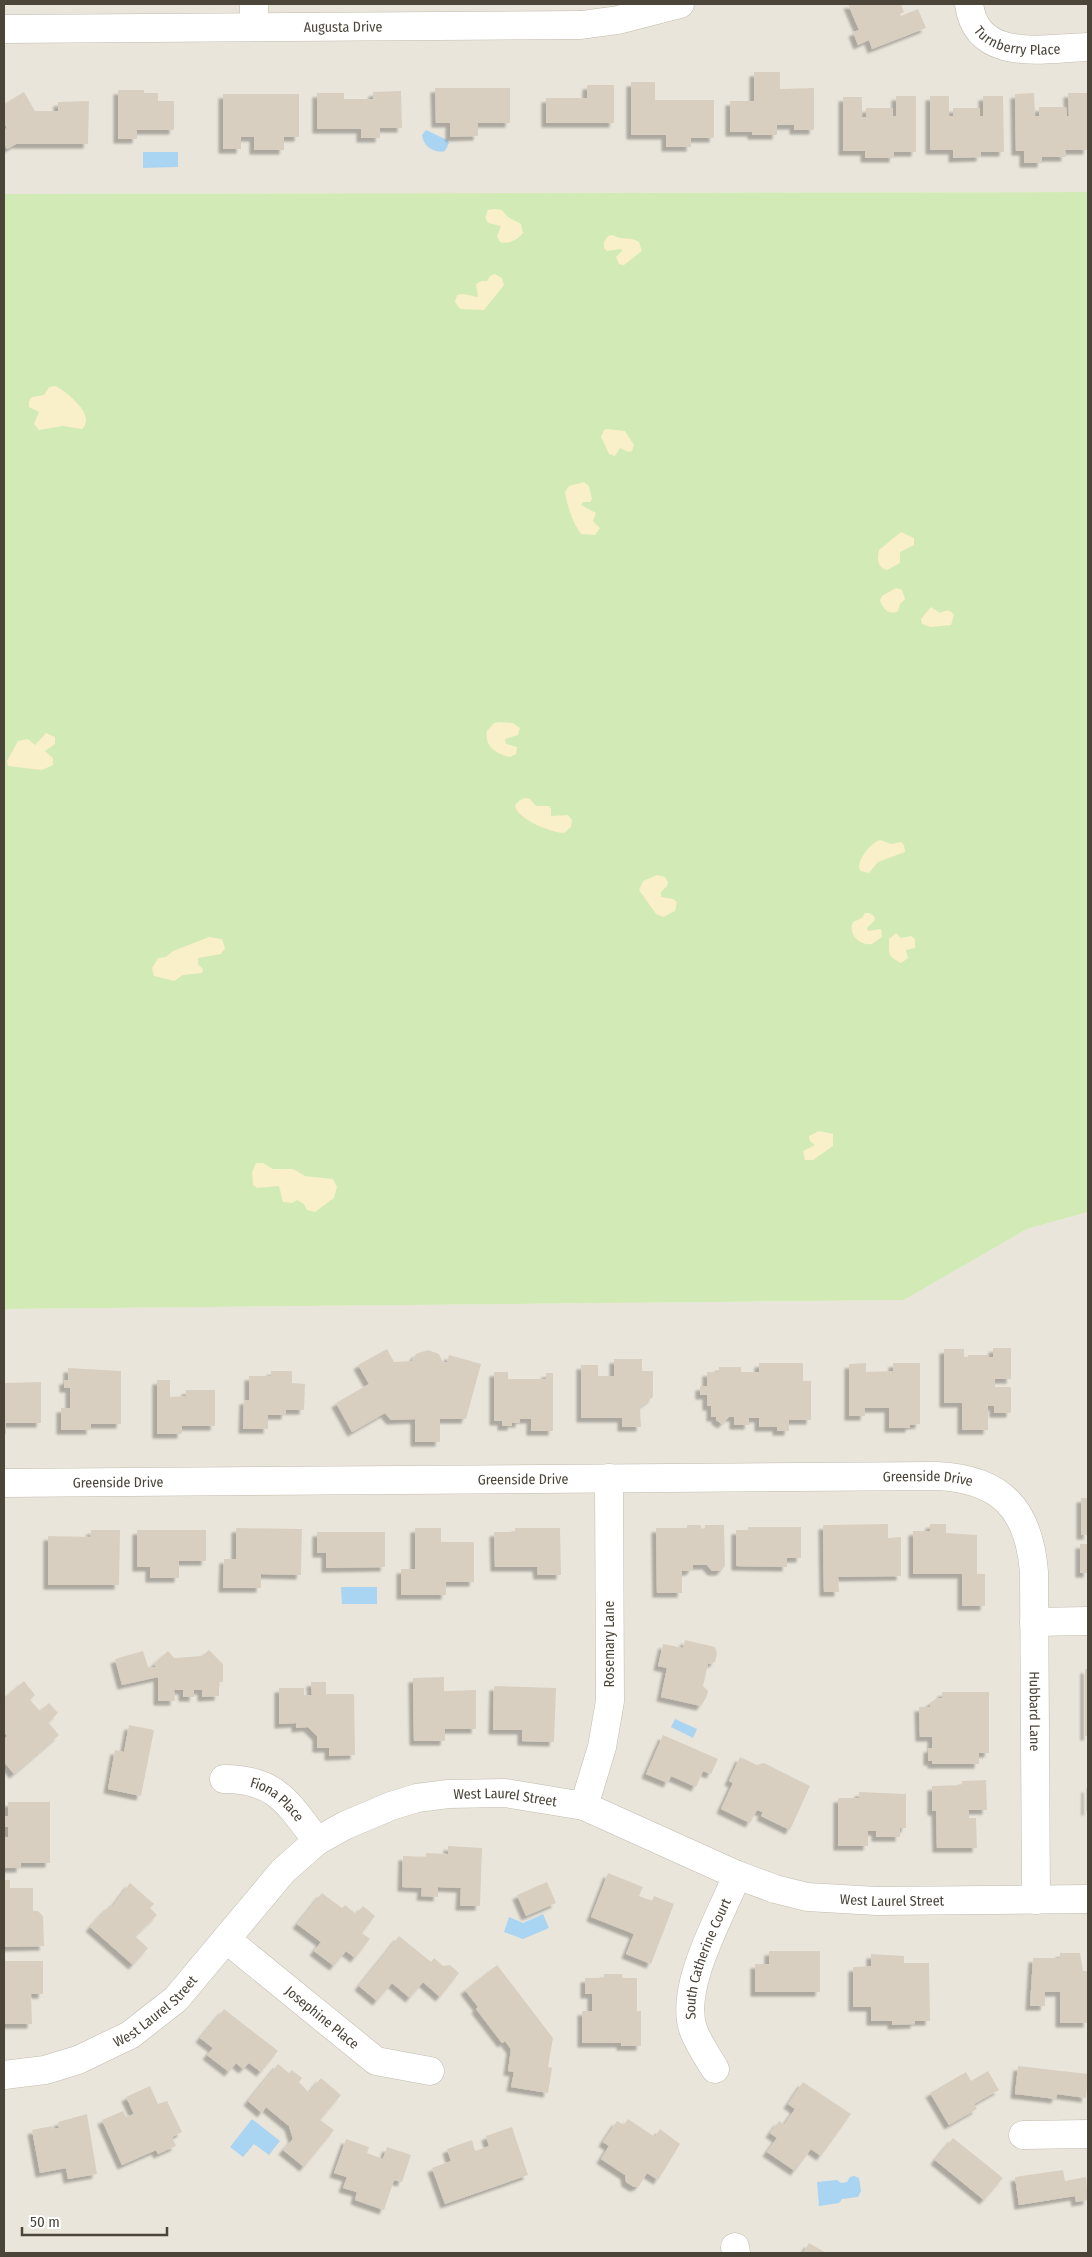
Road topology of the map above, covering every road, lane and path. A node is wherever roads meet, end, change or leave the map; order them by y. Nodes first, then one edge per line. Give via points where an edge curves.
1 (680, 4) edge
2 (969, 4) edge
3 (254, 15) edge
4 (545, 15) edge
5 (4, 29) edge
6 (1088, 47) edge
7 (609, 1478) junction
8 (4, 1482) edge
9 (1024, 1524) joint
10 (1088, 1621) edge
11 (1034, 1622) junction
12 (224, 1779) dead end
13 (584, 1806) junction
14 (317, 1841) junction
15 (737, 1875) junction
16 (1088, 1899) edge
17 (1036, 1900) junction
18 (226, 1939) junction
19 (715, 2069) dead end
20 (430, 2071) dead end
21 (4, 2075) edge
22 (1088, 2134) edge
23 (1024, 2135) dead end

1 - 4 street, Augusta Drive via 618,20 581,25
2 - 6 street, Turnberry Place via 980,32 1004,47
3 - 4 street, Augusta Drive
3 - 5 street, Augusta Drive
7 - 8 street, Greenside Drive
7 - 9 street, Greenside Drive via 955,1477 988,1487 1014,1508
7 - 13 street, Rosemary Lane via 610,1701 604,1739
9 - 11 street, Hubbard Lane via 1032,1546
10 - 11 street
11 - 17 street, Hubbard Lane
12 - 14 street, Fiona Place via 261,1783 279,1795
13 - 14 street, West Laurel Street via 504,1794 440,1795 391,1806
13 - 15 street, West Laurel Street
14 - 18 street, West Laurel Street via 283,1871
15 - 17 street, West Laurel Street via 807,1897 842,1901
15 - 19 street, South Catherine Court via 692,1983 689,2006 693,2028
16 - 17 street, West Laurel Street
18 - 20 street, Josephine Place via 376,2061
18 - 21 street, West Laurel Street via 176,1999 130,2035 78,2060 45,2070
22 - 23 street

